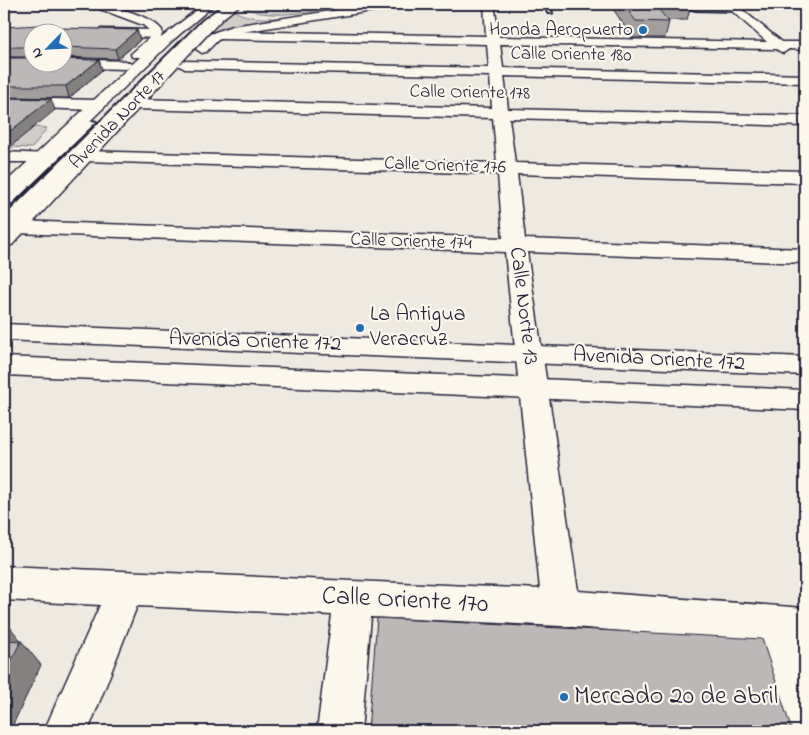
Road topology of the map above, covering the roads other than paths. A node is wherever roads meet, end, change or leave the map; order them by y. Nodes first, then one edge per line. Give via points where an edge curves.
1 (96, 4) edge
2 (112, 4) edge
3 (202, 4) edge
4 (210, 4) edge
5 (220, 4) edge
6 (228, 4) edge
7 (368, 4) edge
8 (398, 4) edge
9 (489, 4) edge
10 (547, 4) edge
11 (684, 4) edge
12 (732, 6) edge
13 (185, 8) dead end
14 (241, 9) edge
15 (150, 12) dead end
16 (550, 12) dead end
17 (90, 33) edge
18 (157, 34) junction
19 (219, 35) junction
20 (494, 40) junction
21 (780, 46) junction
22 (805, 46) edge
23 (792, 57) dead end
24 (4, 62) edge
25 (126, 65) junction
26 (185, 65) junction
27 (496, 72) junction
28 (805, 79) edge
29 (4, 102) edge
30 (134, 104) junction
31 (98, 105) junction
32 (500, 114) junction
33 (805, 120) edge
34 (4, 156) edge
35 (84, 156) junction
36 (41, 158) junction
37 (507, 167) junction
38 (805, 177) edge
39 (4, 194) edge
40 (4, 206) edge
41 (8, 230) edge
42 (515, 246) junction
43 (805, 256) edge
44 (4, 332) edge
45 (528, 354) junction
46 (4, 366) edge
47 (805, 366) edge
48 (534, 389) junction
49 (805, 400) edge
50 (4, 583) edge
51 (125, 590) junction
52 (353, 599) junction
53 (560, 608) junction
54 (789, 626) edge
55 (805, 716) edge
56 (66, 731) edge
57 (339, 731) edge

1 - 18 street via 151,25
2 - 15 street via 132,11
3 - 13 street
4 - 31 street, Avenida Norte 17 via 186,22
5 - 40 lane
6 - 41 lane via 210,17
7 - 14 street via 289,16
8 - 19 street via 238,29
9 - 20 street, Calle Norte 13
10 - 16 lane
11 - 12 lane via 695,8
12 - 21 street
14 - 30 street, Avenida Norte 17 via 219,16
17 - 18 street
18 - 25 street
19 - 20 street
19 - 26 street
20 - 21 street
20 - 27 street, Calle Norte 13
21 - 22 street
21 - 23 street
24 - 25 street
25 - 31 street via 100,91
26 - 27 street, Calle Oriente 180
26 - 30 street via 159,92
27 - 28 street, Calle Oriente 180
27 - 32 street, Calle Norte 13
29 - 31 street
30 - 32 street, Calle Oriente 178
30 - 35 street, Avenida Norte 17
31 - 36 street, Avenida Norte 17
32 - 33 street, Calle Oriente 178
32 - 37 street, Calle Norte 13
34 - 36 street
35 - 37 street, Calle Oriente 176
35 - 41 street, Avenida Norte 17
36 - 39 street, Avenida Norte 17
37 - 38 street, Calle Oriente 176
37 - 42 street, Calle Norte 13
41 - 42 street, Calle Oriente 174
42 - 43 street, Calle Oriente 174
42 - 45 street, Calle Norte 13
44 - 45 street, Avenida Oriente 172
45 - 47 street, Avenida Oriente 172
45 - 48 street, Calle Norte 13
46 - 48 street, Avenida Oriente 172
48 - 49 street, Avenida Oriente 172
48 - 53 street, Calle Norte 13
50 - 51 street, Calle Oriente 170
51 - 52 street, Calle Oriente 170
51 - 56 street
52 - 53 street, Calle Oriente 170
52 - 57 street
53 - 54 street, Calle Oriente 170
54 - 55 street

